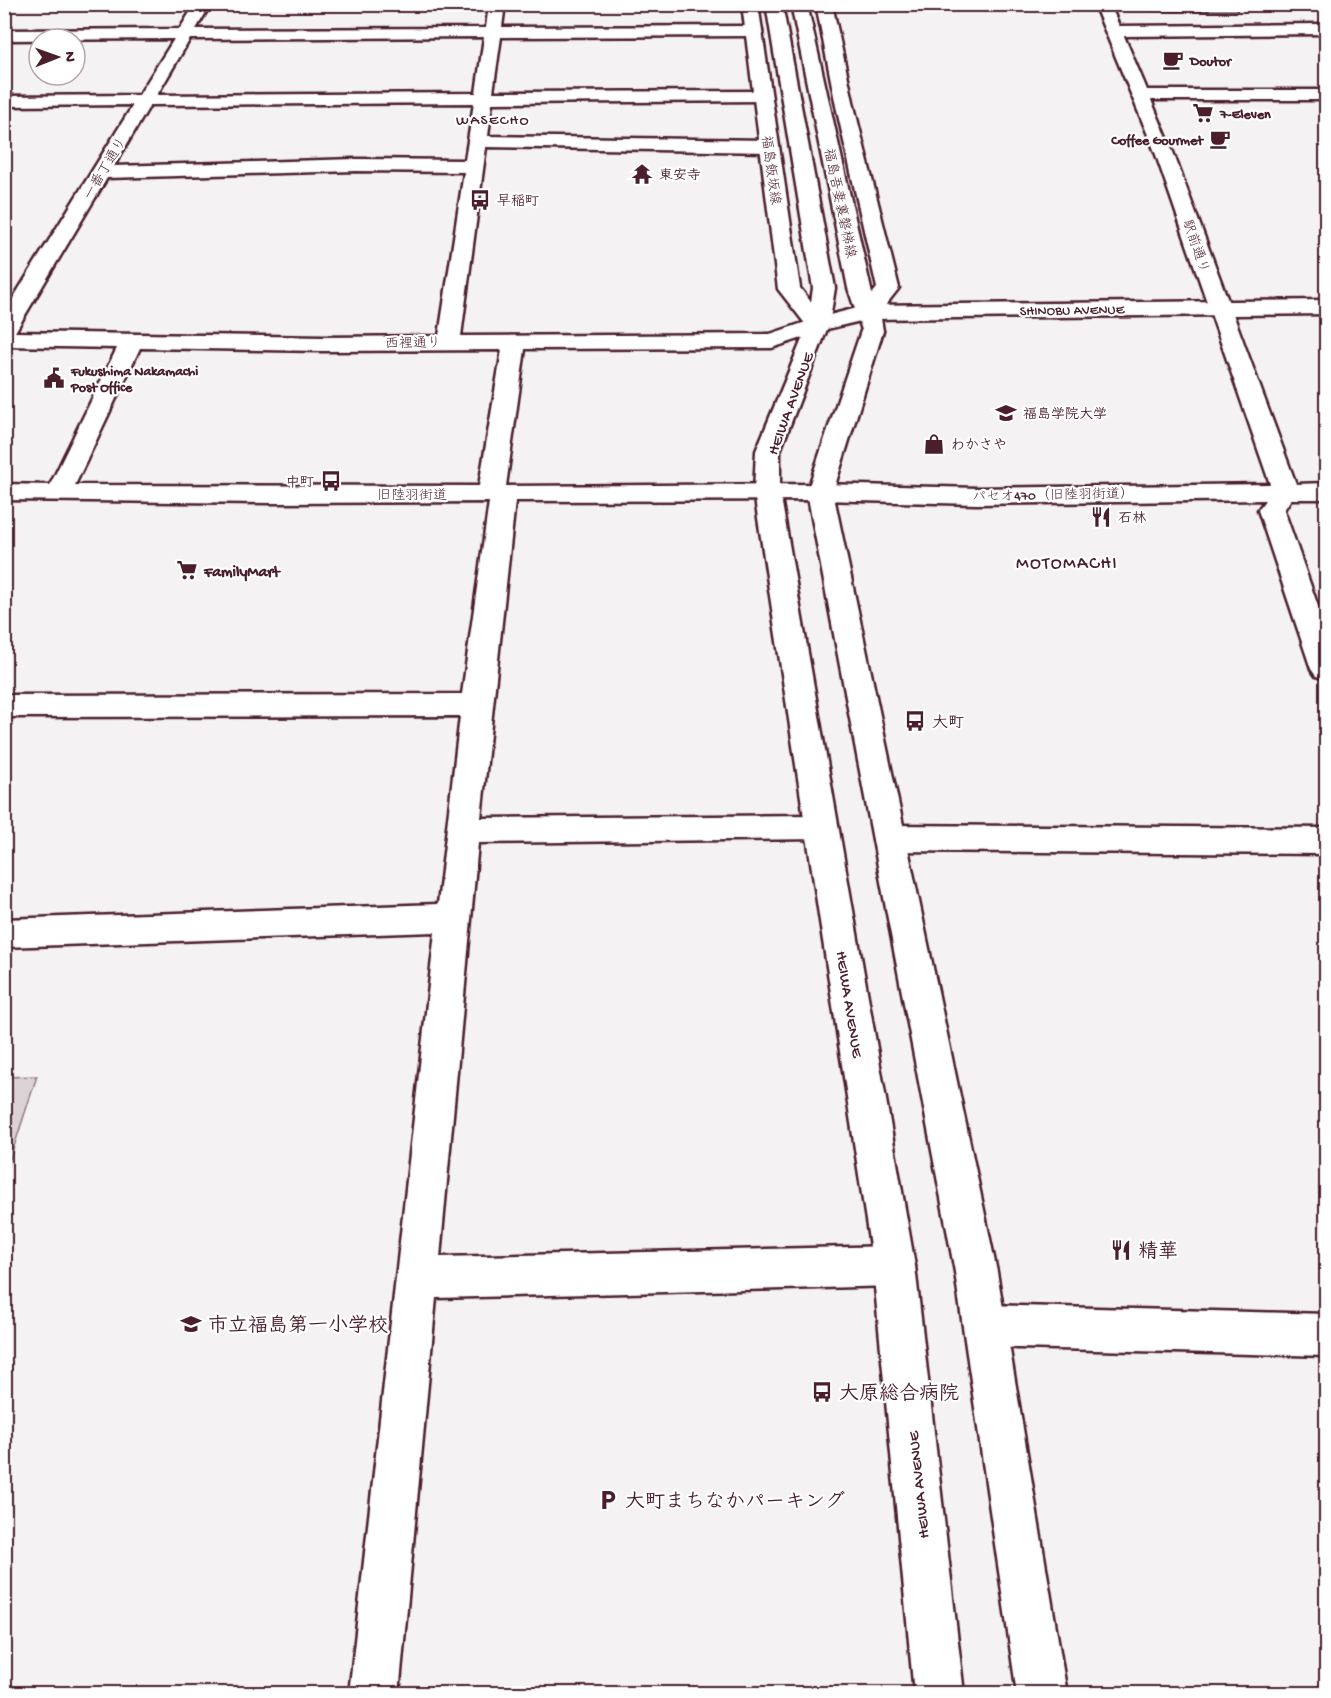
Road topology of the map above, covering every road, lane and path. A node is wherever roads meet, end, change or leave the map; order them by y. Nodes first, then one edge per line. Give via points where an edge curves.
1 (203, 4) edge
2 (497, 4) edge
3 (750, 4) edge
4 (774, 4) edge
5 (799, 4) edge
6 (824, 4) edge
7 (1102, 4) edge
8 (1326, 29) edge
9 (754, 31) junction
10 (1112, 31) junction
11 (492, 33) junction
12 (186, 34) junction
13 (4, 35) edge
14 (1140, 95) junction
15 (1326, 95) edge
16 (762, 96) junction
17 (483, 98) junction
18 (146, 99) junction
19 (4, 101) edge
20 (477, 141) junction
21 (768, 146) junction
22 (472, 166) junction
23 (101, 172) junction
24 (1326, 307) edge
25 (1221, 317) junction
26 (870, 322) junction
27 (818, 325) junction
28 (1326, 325) edge
29 (4, 332) edge
30 (4, 339) edge
31 (132, 340) junction
32 (449, 342) junction
33 (514, 342) junction
34 (4, 345) edge
35 (4, 358) edge
36 (1285, 490) junction
37 (1326, 491) edge
38 (4, 492) edge
39 (59, 492) junction
40 (767, 492) junction
41 (820, 492) junction
42 (497, 493) junction
43 (1326, 669) edge
44 (476, 705) junction
45 (4, 706) edge
46 (822, 826) junction
47 (464, 831) junction
48 (889, 838) junction
49 (1326, 841) edge
50 (454, 917) junction
51 (4, 933) edge
52 (894, 1266) junction
53 (418, 1278) junction
54 (985, 1326) junction
55 (1326, 1335) edge
56 (374, 1694) edge
57 (939, 1694) edge
58 (1042, 1694) edge

1 - 12 main road, 一番丁通り
2 - 11 main road
3 - 9 main road, 福島飯坂線
4 - 27 main road, 福島吾妻裏磐梯線 via 824,288
5 - 26 main road, 福島吾妻裏磐梯線 via 859,288
6 - 26 main road via 888,288
7 - 10 main road, 駅前通り
8 - 10 main road
9 - 11 main road
9 - 16 main road, 福島飯坂線
10 - 14 main road, 駅前通り
11 - 12 main road
11 - 17 main road
12 - 13 main road
12 - 18 main road, 一番丁通り
14 - 15 main road
14 - 25 main road, 駅前通り via 1164,152
16 - 17 main road
16 - 21 main road, 福島飯坂線
17 - 18 main road
17 - 20 main road
18 - 19 main road
18 - 23 main road, 一番丁通り
20 - 21 main road
20 - 22 main road
21 - 27 main road, 福島飯坂線 via 789,289
22 - 23 main road
22 - 32 main road
23 - 29 main road, 一番丁通り
24 - 25 main road, SHINOBU AVENUE
25 - 26 main road, SHINOBU AVENUE
25 - 28 main road, SHINOBU AVENUE
25 - 36 main road, 駅前通り
26 - 27 main road, SHINOBU AVENUE
26 - 41 main road
27 - 33 main road, 西裡通り via 772,341
27 - 40 main road, HEIWA AVENUE via 768,451
30 - 31 main road, 西裡通り
31 - 32 main road, 西裡通り
31 - 39 main road
32 - 33 main road, 西裡通り
33 - 42 main road
34 - 35 main road via 9,351
36 - 37 main road, パセオ470（旧陸羽街道）
36 - 41 main road, パセオ470（旧陸羽街道） via 977,496
36 - 43 main road via 1271,510
38 - 39 main road, 旧陸羽街道
39 - 42 main road, 旧陸羽街道
40 - 41 main road, 旧陸羽街道
40 - 42 main road, 旧陸羽街道
40 - 46 main road, HEIWA AVENUE
41 - 48 main road
42 - 44 main road
44 - 45 main road
44 - 47 main road
46 - 47 main road
46 - 52 main road, HEIWA AVENUE
47 - 50 main road
48 - 49 main road
48 - 54 main road
50 - 51 main road
50 - 53 main road
52 - 53 main road
52 - 57 main road, HEIWA AVENUE
53 - 56 main road
54 - 55 main road
54 - 58 main road

